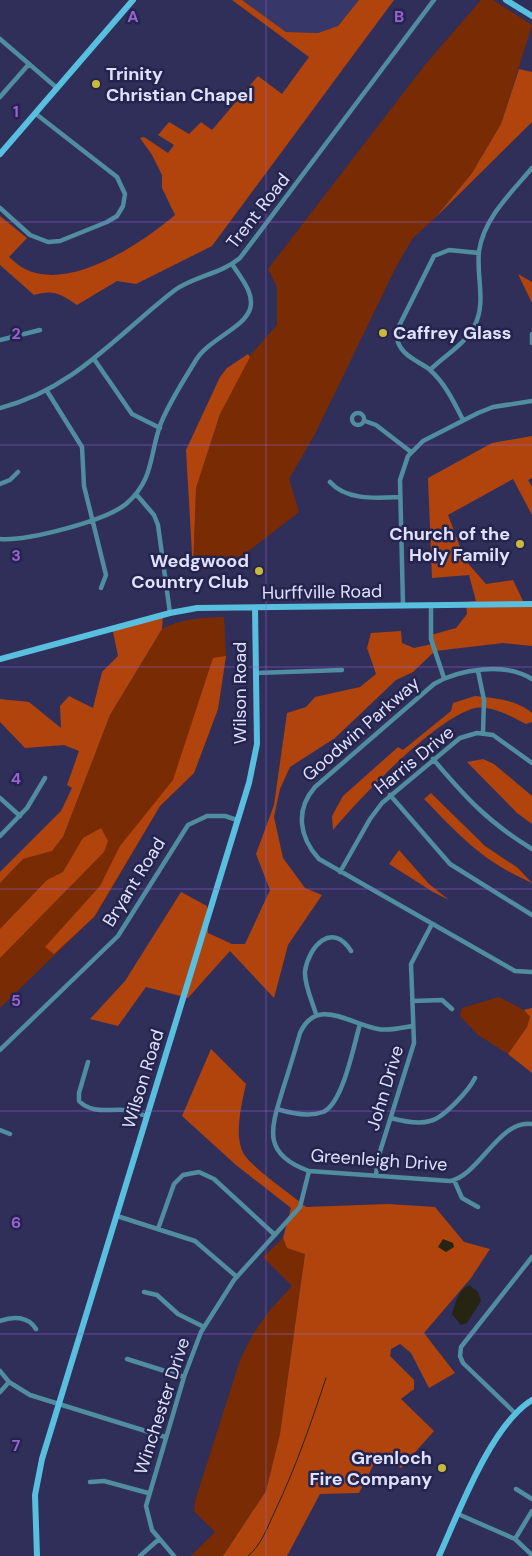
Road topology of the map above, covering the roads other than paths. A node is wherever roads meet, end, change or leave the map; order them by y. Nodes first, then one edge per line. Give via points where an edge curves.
1 (133, 0) edge
2 (434, 0) edge
3 (506, 0) edge
4 (532, 16) edge
5 (0, 39) edge
6 (29, 64) junction
7 (57, 88) junction
8 (0, 97) edge
9 (36, 114) junction
10 (0, 154) edge
11 (532, 168) edge
12 (0, 208) edge
13 (479, 253) junction
14 (232, 264) junction
15 (40, 330) dead end
16 (532, 334) edge
17 (0, 340) edge
18 (532, 342) edge
19 (94, 359) junction
20 (430, 370) junction
21 (48, 391) junction
22 (532, 401) edge
23 (0, 408) edge
24 (463, 420) junction
25 (365, 421) dead end
26 (160, 428) junction
27 (411, 452) junction
28 (18, 472) dead end
29 (330, 482) dead end
30 (0, 484) edge
31 (136, 494) junction
32 (400, 497) junction
33 (93, 520) junction
34 (0, 539) edge
35 (102, 588) dead end
36 (532, 604) edge
37 (403, 605) junction
38 (431, 605) junction
39 (255, 608) junction
40 (170, 613) junction
41 (0, 659) edge
42 (342, 670) dead end
43 (478, 672) junction
44 (256, 673) junction
45 (444, 678) junction
46 (532, 679) edge
47 (483, 732) junction
48 (433, 759) junction
49 (532, 764) edge
50 (45, 778) dead end
51 (390, 796) junction
52 (0, 798) edge
53 (20, 816) junction
54 (238, 820) junction
55 (0, 836) edge
56 (532, 849) edge
57 (340, 872) junction
58 (532, 915) edge
59 (432, 924) junction
60 (351, 951) dead end
61 (532, 972) edge
62 (413, 1001) junction
63 (452, 1009) dead end
64 (316, 1014) junction
65 (360, 1024) junction
66 (412, 1026) junction
67 (0, 1050) edge
68 (88, 1062) dead end
69 (475, 1078) dead end
70 (277, 1109) junction
71 (147, 1116) junction
72 (391, 1118) junction
73 (532, 1124) edge
74 (0, 1130) edge
75 (10, 1134) dead end
76 (309, 1171) junction
77 (376, 1175) junction
78 (454, 1180) junction
79 (478, 1207) dead end
80 (117, 1216) junction
81 (158, 1229) junction
82 (275, 1235) junction
83 (532, 1257) edge
84 (237, 1277) junction
85 (144, 1292) dead end
86 (0, 1321) edge
87 (204, 1327) junction
88 (36, 1328) dead end
89 (127, 1359) dead end
90 (0, 1371) edge
91 (184, 1376) junction
92 (9, 1382) junction
93 (0, 1392) edge
94 (532, 1400) edge
95 (59, 1404) junction
96 (516, 1414) junction
97 (166, 1436) junction
98 (90, 1482) dead end
99 (516, 1489) dead end
100 (148, 1494) junction
101 (532, 1499) edge
102 (532, 1510) edge
103 (458, 1514) junction
104 (515, 1539) junction
105 (158, 1540) junction
106 (532, 1555) edge
107 (37, 1556) edge
108 (140, 1556) edge
109 (174, 1556) edge
110 (439, 1556) edge

1 - 7 street
2 - 14 street, Trent Road via 249,248
3 - 4 street
5 - 6 street
6 - 7 street
6 - 8 street
7 - 9 street
9 - 10 street
9 - 12 street via 117,176 125,194 123,206 117,216 107,222 60,241 48,242 30,235
11 - 13 street via 492,216
13 - 20 street via 482,296 477,319 464,339
13 - 20 street via 449,250 434,256 399,326 397,337 401,349
14 - 19 street, Trent Road via 175,290
14 - 26 street via 249,292 251,305 248,314 201,352
15 - 17 street
16 - 18 street
19 - 21 street, Trent Road
19 - 26 street via 132,414
20 - 24 street via 448,392
21 - 23 street, Trent Road
21 - 33 street via 82,448 84,486
22 - 24 street via 490,408
24 - 27 street via 423,441
25 - 27 street via 376,425
26 - 31 street via 152,465
27 - 32 street via 402,470
28 - 30 street
29 - 32 street via 349,494
31 - 33 street via 116,511
31 - 40 street via 154,515 158,525
32 - 37 street
33 - 34 street via 22,538
33 - 35 street via 106,575
36 - 38 street, Hurffville Road
37 - 38 street, Hurffville Road
37 - 39 street, Hurffville Road
38 - 45 street via 430,639
39 - 40 street, Hurffville Road via 200,608
39 - 44 street, Wilson Road
40 - 41 street, Hurffville Road
42 - 44 street
43 - 45 street, Goodwin Parkway
43 - 46 street, Goodwin Parkway via 504,669
43 - 47 street via 484,700
44 - 54 street, Wilson Road via 257,744
45 - 57 street, Goodwin Parkway via 425,690 308,794 301,818 305,838 319,859
47 - 48 street, Harris Drive via 460,738
47 - 49 street, Harris Drive via 504,741
48 - 51 street, Harris Drive
48 - 56 street via 474,806 496,826
50 - 53 street
51 - 57 street, Harris Drive via 370,820
51 - 58 street via 450,864
52 - 53 street
53 - 55 street
54 - 67 street, Bryant Road via 207,816 188,826 118,936
54 - 71 street, Wilson Road
57 - 59 street, Goodwin Parkway
59 - 61 street, Goodwin Parkway via 515,971
59 - 62 street, John Drive via 411,964
60 - 64 street via 334,936 326,938 313,949 305,977
62 - 63 street via 442,1000
62 - 66 street, John Drive
64 - 65 street via 326,1013
64 - 70 street, Greenleigh Drive via 308,1019 300,1033
65 - 66 street via 386,1030
65 - 70 street via 342,1086 331,1106 312,1114
66 - 72 street, John Drive via 414,1043
68 - 71 street via 79,1093 79,1101 84,1106 91,1110 125,1110
69 - 72 street via 470,1089 433,1120
70 - 76 street, Greenleigh Drive via 272,1132 279,1152 296,1166
71 - 80 street, Wilson Road
72 - 77 street, John Drive
73 - 78 street, Greenleigh Drive via 514,1127
74 - 75 street
76 - 77 street, Greenleigh Drive
76 - 82 street, Winchester Drive via 300,1207
77 - 78 street, Greenleigh Drive
78 - 79 street via 462,1198
80 - 81 street
80 - 95 street, Wilson Road
81 - 82 street via 174,1184 185,1175 198,1172 214,1179
81 - 84 street via 198,1243
82 - 84 street, Winchester Drive
83 - 96 street via 461,1347 460,1356 463,1363
84 - 87 street, Winchester Drive
85 - 87 street via 157,1295 178,1314
86 - 88 street via 22,1318
87 - 91 street, Winchester Drive
89 - 91 street
90 - 92 street
91 - 97 street, Winchester Drive
92 - 93 street
92 - 95 street via 30,1395
94 - 96 street
95 - 97 street
95 - 107 street, Wilson Road via 37,1483
96 - 103 street via 494,1442
97 - 100 street, Winchester Drive
98 - 100 street via 104,1481
99 - 101 street
100 - 105 street, Winchester Drive via 147,1519
102 - 104 street
103 - 104 street
103 - 110 street
104 - 106 street
105 - 108 street
105 - 109 street, Winchester Drive

